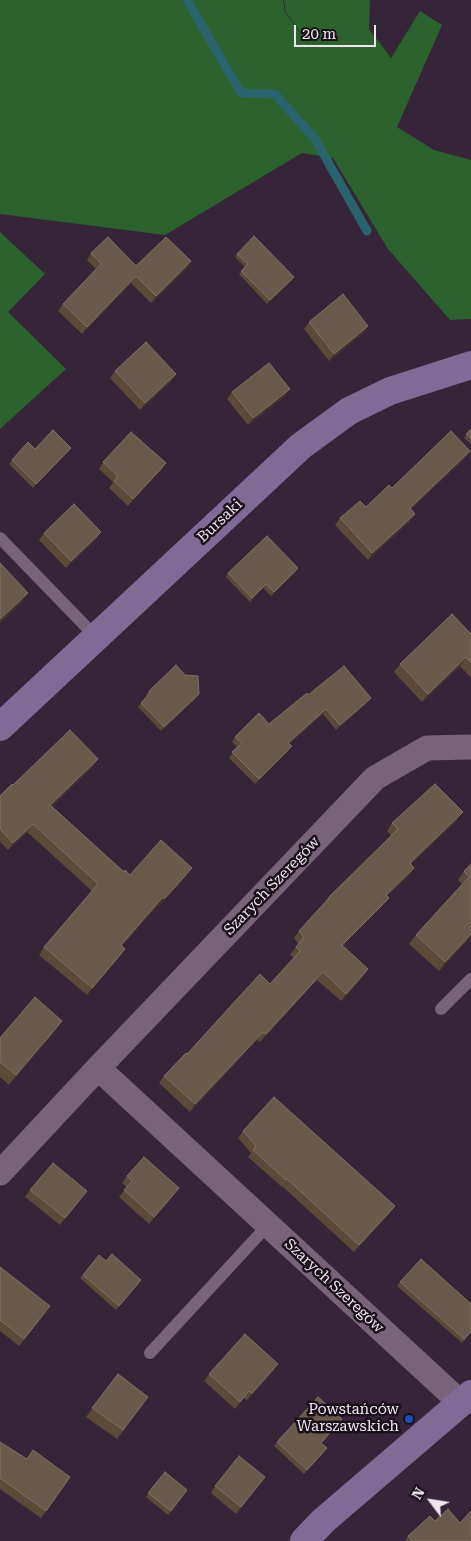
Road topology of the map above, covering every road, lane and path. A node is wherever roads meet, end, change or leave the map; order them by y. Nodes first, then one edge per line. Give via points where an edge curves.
1 (471, 365) edge
2 (0, 538) edge
3 (97, 638) junction
4 (0, 727) edge
5 (471, 747) edge
6 (471, 979) edge
7 (441, 1009) dead end
8 (98, 1068) junction
9 (0, 1173) edge
10 (268, 1225) junction
11 (150, 1354) dead end
12 (466, 1398) edge
13 (304, 1541) edge

1 - 3 street, Bursaki via 390,391 349,411 301,446
2 - 3 lane
3 - 4 street, Bursaki
5 - 8 street, Szarych Szeregów via 427,748 375,778
6 - 7 lane
8 - 9 street, Szarych Szeregów
8 - 10 street, Szarych Szeregów
10 - 11 lane
10 - 12 street, Szarych Szeregów
12 - 13 street

